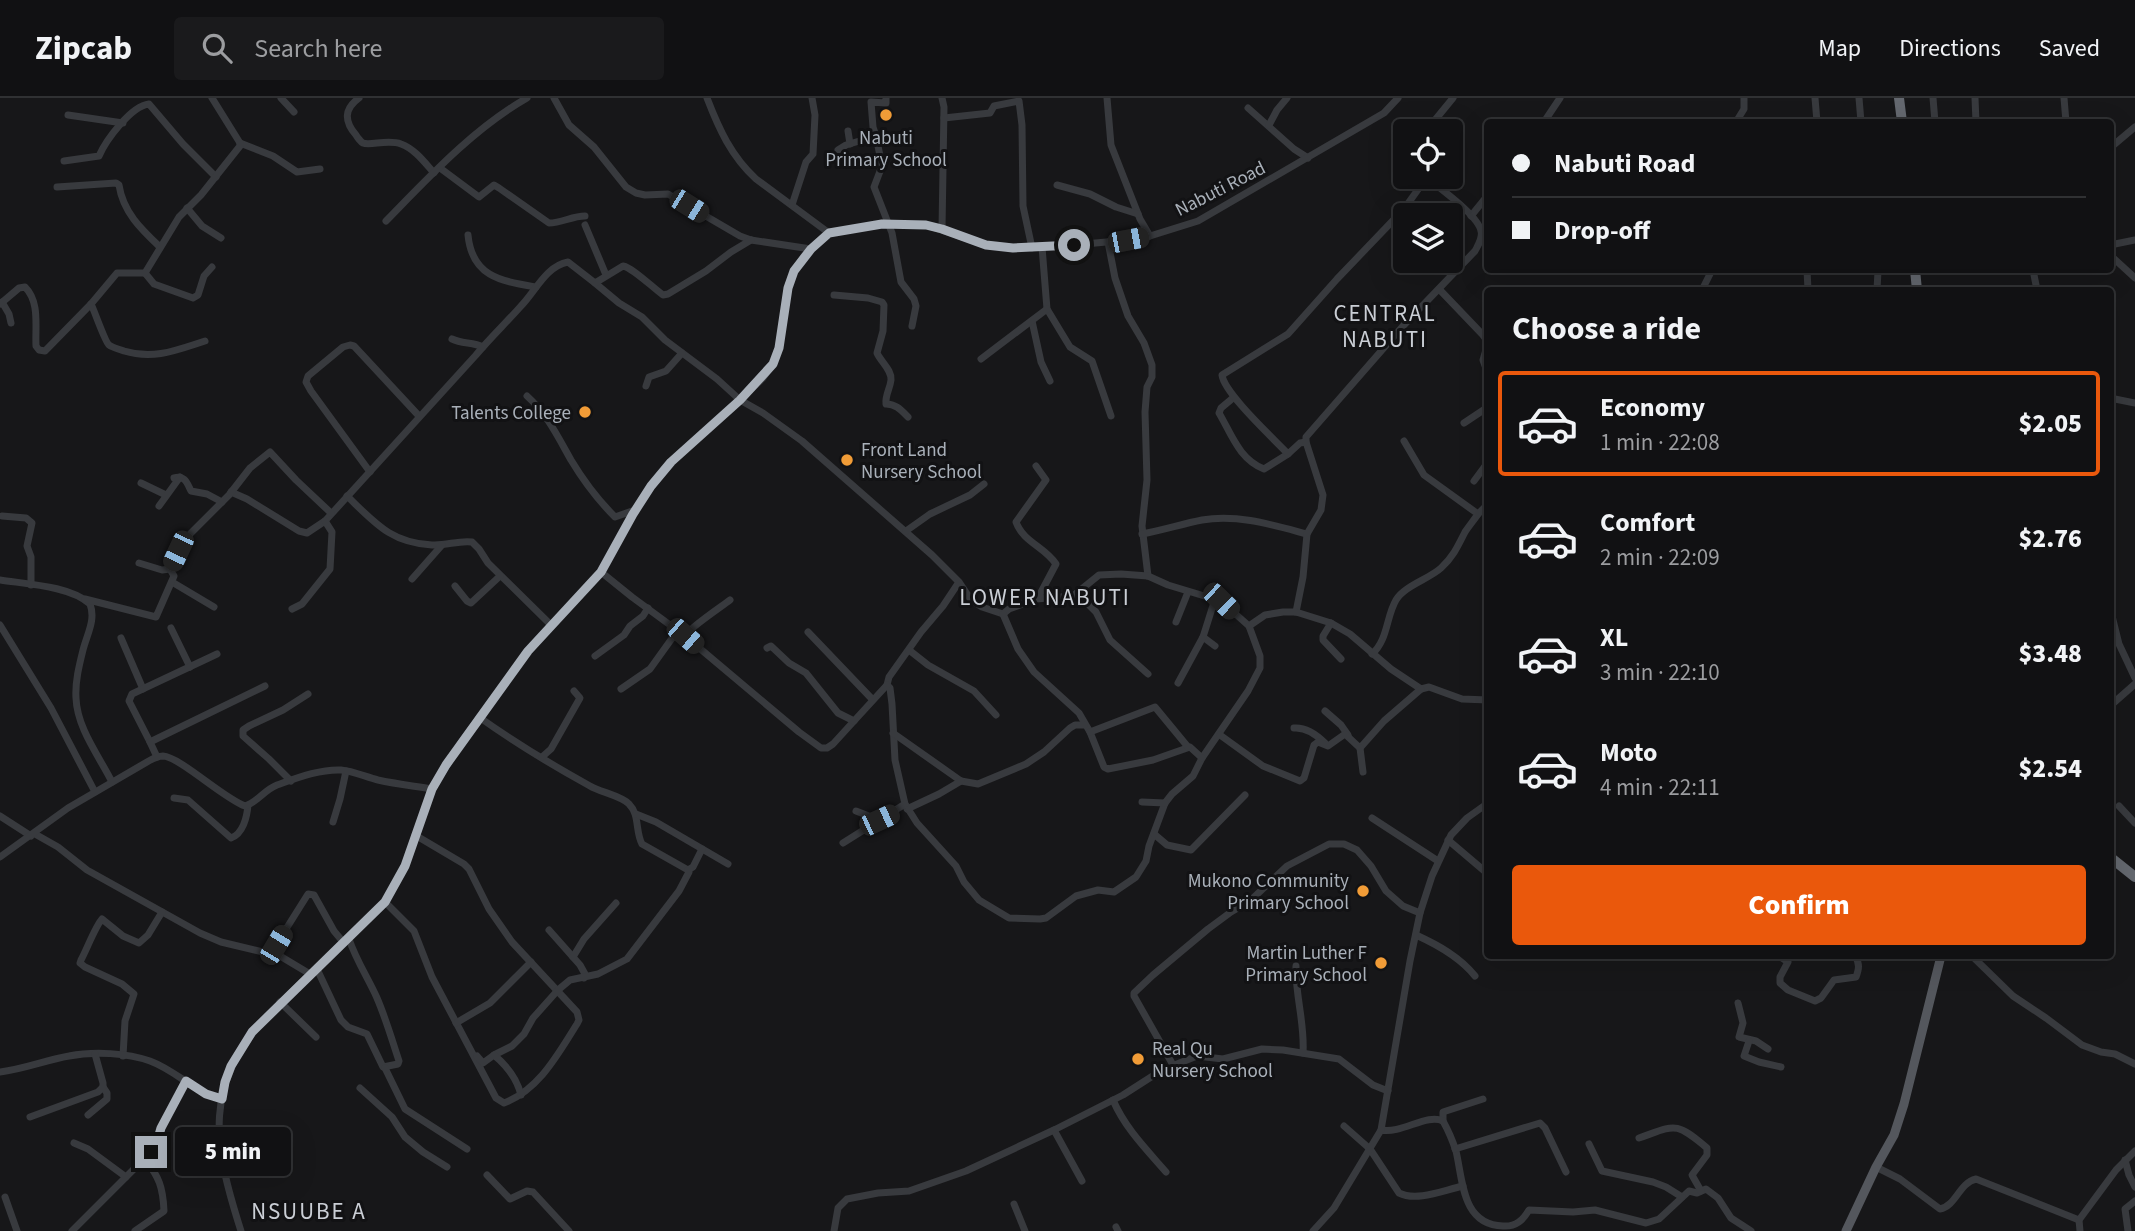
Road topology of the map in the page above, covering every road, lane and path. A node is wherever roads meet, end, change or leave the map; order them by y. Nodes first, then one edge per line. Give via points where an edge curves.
1 (212, 98) edge
2 (281, 98) edge
3 (359, 98) edge
4 (527, 98) edge
5 (554, 98) edge
6 (707, 98) edge
7 (812, 98) edge
8 (886, 98) edge
9 (942, 98) edge
10 (1107, 98) edge
11 (1287, 98) edge
12 (1398, 98) edge
13 (1453, 98) edge
14 (1560, 98) edge
15 (1744, 98) edge
16 (1815, 98) edge
17 (1859, 98) edge
18 (1899, 98) edge
19 (1933, 98) edge
20 (1975, 98) edge
21 (2064, 98) edge
22 (148, 101) edge
23 (993, 102) edge
24 (1248, 108) dead end
25 (294, 112) dead end
26 (68, 115) dead end
27 (944, 118) junction
28 (1436, 119) edge
29 (1546, 119) edge
30 (1738, 119) edge
31 (1817, 119) edge
32 (1861, 119) edge
33 (1902, 119) edge
34 (1935, 119) edge
35 (1976, 119) edge
36 (2066, 119) edge
37 (123, 122) junction
38 (1269, 125) junction
39 (2135, 127) edge
40 (848, 131) dead end
41 (876, 136) junction
42 (240, 143) junction
43 (850, 144) junction
44 (2114, 145) edge
45 (838, 150) dead end
46 (1308, 158) junction
47 (64, 161) dead end
48 (320, 169) dead end
49 (437, 170) junction
50 (216, 177) junction
51 (1057, 185) dead end
52 (57, 187) dead end
53 (1418, 189) edge
54 (1441, 189) edge
55 (1484, 200) edge
56 (792, 205) junction
57 (187, 208) junction
58 (1138, 214) junction
59 (585, 216) dead end
60 (1471, 216) junction
61 (386, 221) dead end
62 (888, 224) junction
63 (585, 225) dead end
64 (942, 229) junction
65 (1484, 232) edge
66 (829, 233) junction
67 (468, 235) dead end
68 (1484, 235) edge
69 (1150, 236) junction
70 (221, 238) dead end
71 (751, 240) junction
72 (2135, 240) edge
73 (1108, 242) junction
74 (2114, 244) edge
75 (160, 247) junction
76 (1042, 247) junction
77 (1032, 248) junction
78 (811, 249) junction
79 (2114, 259) edge
80 (212, 268) dead end
81 (145, 273) junction
82 (606, 275) junction
83 (2135, 278) edge
84 (595, 283) junction
85 (536, 287) junction
86 (1439, 289) junction
87 (834, 295) dead end
88 (1, 303) edge
89 (91, 304) junction
90 (1047, 309) junction
91 (1032, 321) junction
92 (10, 323) dead end
93 (912, 326) dead end
94 (1484, 337) edge
95 (452, 340) dead end
96 (205, 341) dead end
97 (483, 347) junction
98 (681, 353) junction
99 (981, 359) dead end
100 (1050, 381) dead end
101 (646, 386) dead end
102 (527, 397) dead end
103 (1233, 398) junction
104 (2114, 399) edge
105 (740, 400) junction
106 (2135, 403) edge
107 (1484, 410) edge
108 (1111, 415) dead end
109 (419, 416) junction
110 (908, 417) dead end
111 (1464, 423) dead end
112 (1404, 441) dead end
113 (1306, 442) junction
114 (1289, 454) junction
115 (1037, 466) dead end
116 (1484, 466) edge
117 (370, 472) junction
118 (1474, 481) dead end
119 (141, 483) dead end
120 (984, 484) dead end
121 (231, 492) junction
122 (166, 495) junction
123 (347, 496) junction
124 (222, 502) junction
125 (159, 506) dead end
126 (1484, 507) edge
127 (635, 510) junction
128 (331, 513) junction
129 (1478, 514) junction
130 (2, 516) dead end
131 (325, 521) junction
132 (906, 531) junction
133 (1142, 534) junction
134 (1307, 534) junction
135 (442, 545) junction
136 (139, 563) dead end
137 (170, 569) junction
138 (601, 572) junction
139 (500, 576) junction
140 (1147, 576) junction
141 (412, 579) dead end
142 (0, 580) edge
143 (172, 582) junction
144 (959, 582) junction
145 (31, 585) junction
146 (455, 586) dead end
147 (1188, 592) junction
148 (1077, 593) junction
149 (1038, 598) junction
150 (85, 599) junction
151 (1215, 599) junction
152 (730, 600) dead end
153 (214, 607) dead end
154 (648, 608) junction
155 (292, 609) dead end
156 (1296, 612) junction
157 (1003, 614) junction
158 (1176, 622) dead end
159 (1331, 623) junction
160 (2114, 624) edge
161 (0, 625) edge
162 (551, 625) junction
163 (1249, 626) junction
164 (171, 628) dead end
165 (678, 630) junction
166 (808, 632) dead end
167 (685, 636) junction
168 (1203, 636) junction
169 (121, 638) dead end
170 (1215, 646) dead end
171 (767, 648) dead end
172 (909, 650) junction
173 (217, 654) dead end
174 (1372, 654) junction
175 (595, 656) dead end
176 (1341, 659) dead end
177 (190, 667) junction
178 (1148, 674) dead end
179 (2135, 678) edge
180 (1178, 683) dead end
181 (2135, 684) edge
182 (887, 685) junction
183 (265, 686) dead end
184 (144, 689) junction
185 (621, 689) dead end
186 (1421, 689) junction
187 (574, 691) dead end
188 (308, 694) dead end
189 (872, 699) junction
190 (1484, 700) edge
191 (2114, 702) edge
192 (1325, 711) dead end
193 (996, 715) dead end
194 (479, 717) junction
195 (854, 721) junction
196 (1084, 724) junction
197 (1294, 728) dead end
198 (1090, 732) junction
199 (893, 733) junction
200 (1220, 735) junction
201 (1348, 735) junction
202 (150, 741) junction
203 (1328, 746) junction
204 (1188, 747) junction
205 (1360, 748) junction
206 (157, 757) junction
207 (542, 757) junction
208 (1202, 758) junction
209 (346, 771) junction
210 (1363, 772) dead end
211 (290, 781) junction
212 (961, 781) junction
213 (112, 782) junction
214 (432, 789) junction
215 (95, 792) junction
216 (1245, 795) dead end
217 (174, 798) dead end
218 (1142, 802) dead end
219 (1165, 803) junction
220 (248, 805) junction
221 (1484, 806) edge
222 (2119, 806) dead end
223 (906, 807) junction
224 (856, 811) dead end
225 (636, 814) junction
226 (0, 816) edge
227 (1372, 818) dead end
228 (879, 820) junction
229 (332, 822) dead end
230 (2135, 823) edge
231 (33, 834) junction
232 (1154, 834) junction
233 (415, 835) junction
234 (1448, 840) junction
235 (843, 843) dead end
236 (702, 849) junction
237 (0, 857) edge
238 (1438, 860) junction
239 (2114, 860) edge
240 (727, 864) dead end
241 (688, 870) junction
242 (1484, 871) edge
243 (2135, 877) edge
244 (385, 902) junction
245 (616, 903) dead end
246 (162, 912) junction
247 (1420, 912) junction
248 (549, 930) dead end
249 (1416, 935) junction
250 (346, 941) junction
251 (273, 954) junction
252 (573, 957) junction
253 (1784, 959) edge
254 (1857, 959) edge
255 (1940, 959) edge
256 (1975, 959) edge
257 (531, 962) junction
258 (1296, 966) dead end
259 (313, 972) junction
260 (1475, 976) dead end
261 (584, 978) junction
262 (558, 990) junction
263 (280, 1002) junction
264 (1738, 1003) dead end
265 (456, 1023) junction
266 (316, 1037) dead end
267 (1749, 1041) junction
268 (468, 1045) junction
269 (1768, 1049) dead end
270 (1303, 1053) junction
271 (95, 1055) junction
272 (494, 1055) junction
273 (123, 1056) junction
274 (2135, 1064) edge
275 (1173, 1065) junction
276 (1781, 1067) dead end
277 (385, 1068) junction
278 (0, 1072) edge
279 (186, 1081) junction
280 (103, 1087) junction
281 (360, 1088) dead end
282 (1388, 1091) junction
283 (520, 1095) junction
284 (222, 1099) junction
285 (1483, 1099) dead end
286 (1113, 1100) junction
287 (88, 1115) dead end
288 (30, 1117) dead end
289 (1443, 1121) junction
290 (1344, 1126) dead end
291 (1054, 1130) junction
292 (1381, 1130) junction
293 (1639, 1138) dead end
294 (74, 1143) dead end
295 (1589, 1144) dead end
296 (467, 1149) dead end
297 (1370, 1149) junction
298 (1455, 1149) junction
299 (2135, 1151) edge
300 (145, 1158) junction
301 (2125, 1160) junction
302 (447, 1167) dead end
303 (1876, 1167) junction
304 (1166, 1172) dead end
305 (1566, 1172) dead end
306 (486, 1175) dead end
307 (126, 1177) junction
308 (1082, 1181) dead end
309 (1463, 1186) junction
310 (2135, 1187) edge
311 (1701, 1191) junction
312 (5, 1197) dead end
313 (1682, 1197) junction
314 (2135, 1201) edge
315 (1014, 1204) dead end
316 (2079, 1220) junction
317 (1520, 1222) junction
318 (1487, 1228) edge
319 (17, 1231) edge
320 (72, 1231) edge
321 (135, 1231) edge
322 (241, 1231) edge
323 (569, 1231) edge
324 (834, 1231) edge
325 (1025, 1231) edge
326 (1313, 1231) edge
327 (1522, 1231) edge
328 (1751, 1231) edge
329 (1846, 1231) edge
330 (2080, 1231) edge
331 (2128, 1231) edge

1 - 42 street
2 - 25 street
3 - 49 street via 346,114 361,142 403,145
4 - 49 street via 510,107
5 - 71 street via 569,125 594,147 626,187 636,194 668,194
6 - 56 street via 736,158
7 - 56 street via 813,154
8 - 41 street via 886,103 871,102
9 - 27 street
10 - 58 street via 1111,145
11 - 38 street
12 - 46 street, Nabuti Road via 1384,113
13 - 28 street
14 - 29 street
15 - 30 street
16 - 31 street
17 - 32 street
18 - 33 highway
19 - 34 street
20 - 35 street
21 - 36 street
22 - 37 street
22 - 50 street
23 - 27 street via 990,113
23 - 77 street via 1019,101 1023,206
24 - 38 street
26 - 37 street
27 - 64 street
37 - 47 street via 99,156
38 - 46 street
39 - 44 street
40 - 43 street
41 - 43 street
41 - 62 street via 882,166 874,187
42 - 48 street via 297,172
42 - 50 street
43 - 45 street
46 - 69 street, Nabuti Road via 1198,221
49 - 59 street via 478,197 494,185 549,223
49 - 61 street
50 - 57 street
51 - 58 street
52 - 75 street via 116,183 133,221
53 - 103 street via 1288,334 1222,375
54 - 60 street
55 - 60 street
56 - 66 street
57 - 70 street via 202,226
57 - 75 street
58 - 69 street
60 - 65 street
62 - 64 street, Nabuti Road
62 - 66 street, Nabuti Road
62 - 93 street via 901,282 916,306
63 - 82 street
64 - 77 street, Nabuti Road via 986,245
66 - 78 street
67 - 85 street via 476,263 485,272
68 - 86 street
69 - 73 street, Nabuti Road
71 - 78 street
71 - 82 street via 668,294 651,287 628,266
72 - 74 street
73 - 76 street, Nabuti Road
73 - 133 street via 1128,316 1152,365 1145,412 1147,480
75 - 81 street
76 - 77 street, Nabuti Road
76 - 90 street
78 - 105 street via 788,288 773,364
79 - 83 street
80 - 81 street via 193,298 154,284
81 - 89 street via 118,272
82 - 84 street
84 - 85 street via 564,262
84 - 98 street
85 - 97 street
86 - 94 street
86 - 113 street
87 - 110 street via 884,304 877,353 890,373 886,404
88 - 89 street via 19,288 28,289 35,304 36,346 42,351
88 - 92 street
89 - 96 street via 104,338 114,348 152,355
90 - 91 street
90 - 108 street via 1070,347 1092,361
91 - 99 street
91 - 100 street
95 - 97 street
97 - 109 street
98 - 101 street via 666,371 649,376
98 - 105 street
102 - 127 street via 540,408 603,505 615,517
103 - 114 street
103 - 114 street via 1219,413 1247,459 1264,469
104 - 106 street
105 - 127 street via 671,462
105 - 132 street via 802,441
107 - 111 street
109 - 117 street
109 - 117 street via 355,346 343,347 308,376 311,391
112 - 129 street via 1424,475
113 - 114 street
113 - 134 street via 1323,495 1321,510
115 - 149 street via 1046,480 1016,522 1023,535 1056,564
116 - 118 street
117 - 123 street
119 - 122 street
120 - 132 street
121 - 124 street
121 - 128 street via 270,452
121 - 131 street via 307,533
122 - 124 street via 177,477 185,480 191,491
122 - 125 street
123 - 128 street
123 - 135 street via 392,536
124 - 137 street via 190,534
126 - 129 street
127 - 138 street
128 - 131 street
129 - 174 street via 1453,556 1396,600
130 - 145 street via 26,518 32,523 27,546
131 - 155 street via 332,533 330,569 302,604
132 - 144 street
133 - 134 street via 1204,520 1240,519
133 - 140 street
134 - 156 street
135 - 139 street via 472,542
135 - 141 street
136 - 137 street
137 - 143 street
138 - 154 street
138 - 162 street
139 - 146 street via 471,603
139 - 162 street
140 - 147 street
140 - 148 street via 1099,575
142 - 145 street
143 - 150 street via 156,617
143 - 153 street
144 - 157 street via 971,600
144 - 172 street
145 - 150 street
147 - 151 street
147 - 158 street
148 - 149 street
148 - 178 street via 1096,612 1110,640
149 - 157 street
150 - 213 street via 93,617 76,683 78,712
151 - 163 street
151 - 168 street
152 - 167 street
154 - 165 street
154 - 175 street via 624,635
156 - 159 street
156 - 163 street via 1265,615
157 - 196 street via 1020,653 1034,672 1076,709
159 - 174 street
159 - 176 street via 1323,640
160 - 179 street
161 - 215 street
162 - 194 street
163 - 200 street via 1260,668
164 - 177 street
165 - 167 street
165 - 185 street via 650,669
166 - 189 street
167 - 195 street via 821,748 833,744
168 - 170 street
168 - 180 street
169 - 184 street
171 - 195 street via 771,646 806,673 838,713
172 - 182 street
172 - 193 street via 974,691
173 - 177 street
174 - 186 street
177 - 184 street
181 - 191 street
182 - 189 street
182 - 199 street
183 - 202 street
184 - 202 street via 130,701
186 - 190 street
186 - 205 street
187 - 207 street via 580,698 551,750
188 - 211 street via 243,730 243,736
189 - 195 street
192 - 201 street
194 - 207 street
194 - 214 street
196 - 198 street
196 - 212 street via 1070,728 1026,764 983,783
197 - 203 street via 1301,727
198 - 204 street via 1155,707
198 - 204 street via 1101,763 1108,769
199 - 212 street
199 - 223 street
200 - 203 street via 1263,766 1297,781 1304,778 1314,745
200 - 208 street
201 - 203 street
201 - 205 street
202 - 206 street
204 - 208 street
205 - 210 street
206 - 213 street
206 - 220 street via 174,760 229,798
207 - 225 street via 591,787 625,800
208 - 219 street via 1193,776
209 - 211 street
209 - 214 street
209 - 229 street
211 - 220 street
212 - 223 street
213 - 215 street
214 - 233 street
215 - 231 street
216 - 232 street via 1192,850 1167,845
217 - 220 street via 188,800 231,838 246,820
218 - 219 street
219 - 232 street
221 - 234 street
222 - 230 street
223 - 228 street
223 - 232 street via 976,897 1016,920 1046,918 1076,896 1092,891 1114,892 1136,877
224 - 228 street
225 - 236 street
225 - 241 street via 642,844
226 - 231 street
227 - 238 street
228 - 235 street
231 - 237 street
231 - 246 street
233 - 244 street via 405,866
233 - 257 street via 464,864 500,926
234 - 238 street
234 - 242 street
236 - 240 street
236 - 241 street
238 - 247 street
239 - 243 highway
241 - 261 street via 679,891 628,959
244 - 250 street
244 - 265 street via 414,931
245 - 252 street
246 - 251 street via 210,938
246 - 273 street via 139,943 102,919 81,960 81,965 122,984 134,995 125,1021
247 - 249 street
247 - 275 street via 1403,906 1386,891 1366,859 1349,845 1329,844 1291,864 1135,993
248 - 252 street
249 - 260 street via 1452,953
249 - 282 street
250 - 251 street via 308,894
250 - 259 street
250 - 277 street via 379,1003 399,1061
251 - 259 street
252 - 261 street
253 - 254 street via 1788,962 1780,983 1815,1002 1834,980 1856,978
255 - 303 main road via 1899,1119
256 - 274 street via 2013,996 2082,1045
257 - 262 street
257 - 265 street via 490,1003
258 - 270 street
259 - 263 street
259 - 277 street via 341,1020 367,1034
261 - 262 street via 570,980
262 - 272 street via 512,1046
262 - 283 street via 579,1020 533,1086
263 - 266 street
263 - 284 street via 237,1055
264 - 267 street via 1739,1037
265 - 268 street
267 - 269 street
267 - 276 street via 1744,1056
268 - 272 street via 482,1063
268 - 283 street via 499,1101
270 - 275 street via 1262,1049 1227,1059 1197,1056
270 - 282 street via 1341,1060
271 - 273 street
271 - 278 street via 69,1056
271 - 280 street
272 - 283 street via 506,1066
273 - 279 street via 148,1060
275 - 286 street
277 - 296 street via 405,1109
279 - 284 street
279 - 300 street
280 - 287 street via 107,1099
280 - 288 street
281 - 302 street via 392,1117 405,1137
282 - 292 street
284 - 322 street via 220,1154
285 - 289 street via 1443,1112
286 - 291 street
286 - 304 street via 1130,1132
289 - 292 street via 1434,1118 1395,1131
289 - 298 street
290 - 297 street
291 - 308 street
291 - 324 street via 941,1181 909,1191 847,1199 838,1208
292 - 297 street
293 - 311 street via 1674,1127 1707,1148 1692,1175
294 - 307 street
295 - 313 street via 1602,1171 1666,1186
297 - 309 street via 1404,1196
297 - 326 street via 1334,1208
298 - 305 street via 1540,1123
298 - 309 street
299 - 301 street
300 - 307 street
300 - 321 street via 160,1182 164,1211
301 - 310 street
301 - 316 street
303 - 316 street via 1940,1209 1976,1178
303 - 329 main road
306 - 323 street via 510,1199 533,1192
307 - 320 street
309 - 318 street via 1472,1211
311 - 313 street via 1689,1191
311 - 328 street via 1713,1193 1731,1217
312 - 319 street
313 - 317 street via 1654,1222 1595,1210 1534,1209
314 - 331 street via 2125,1209
315 - 325 street
316 - 330 street
317 - 318 street
317 - 327 street

